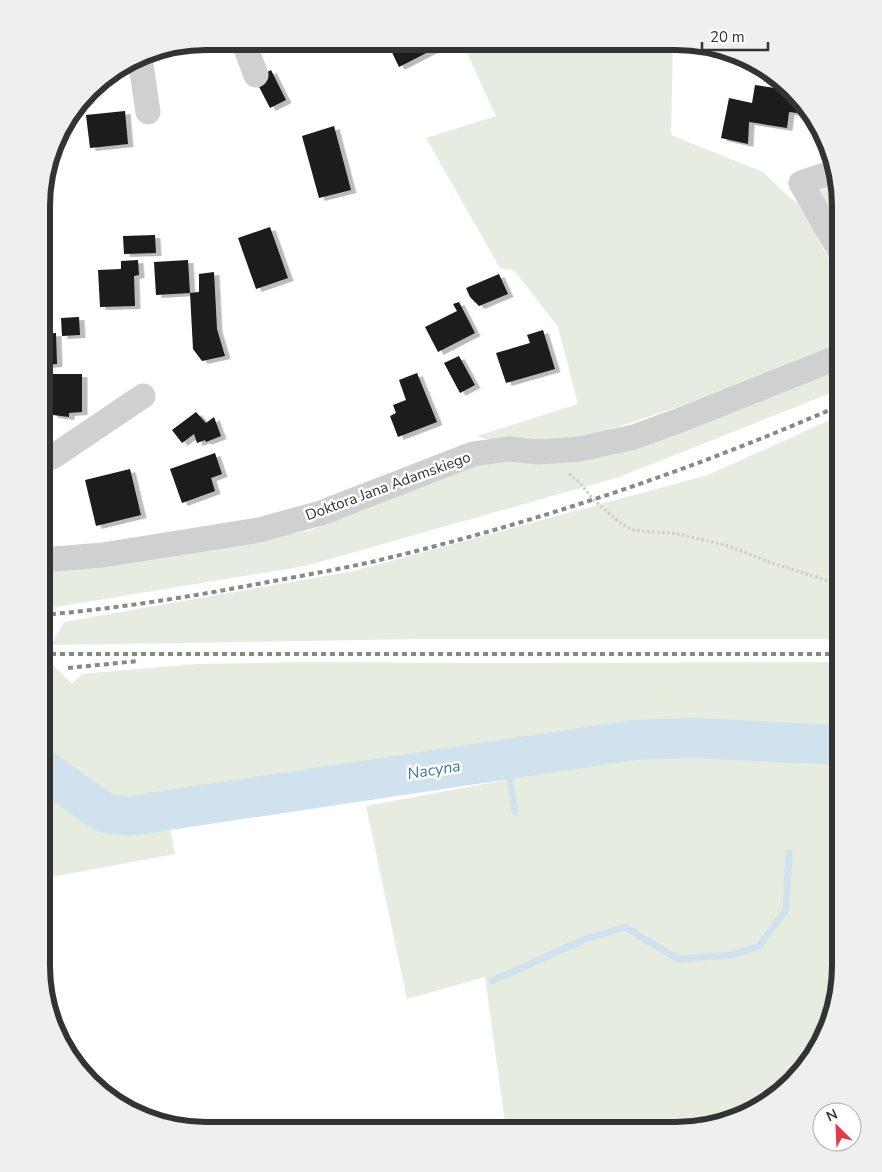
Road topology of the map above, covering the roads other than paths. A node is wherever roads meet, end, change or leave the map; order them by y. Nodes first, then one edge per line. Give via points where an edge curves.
1 (246, 50) edge
2 (141, 65) edge
3 (256, 75) dead end
4 (148, 112) dead end
5 (828, 173) edge
6 (832, 240) edge
7 (832, 360) edge
8 (143, 396) dead end
9 (50, 458) edge
10 (50, 559) edge

1 - 3 street
2 - 4 street
5 - 6 street via 793,183
7 - 10 street, Doktora Jana Adamskiego via 634,437 580,449 539,452 508,449 473,454 321,513 259,530 103,555
8 - 9 street

